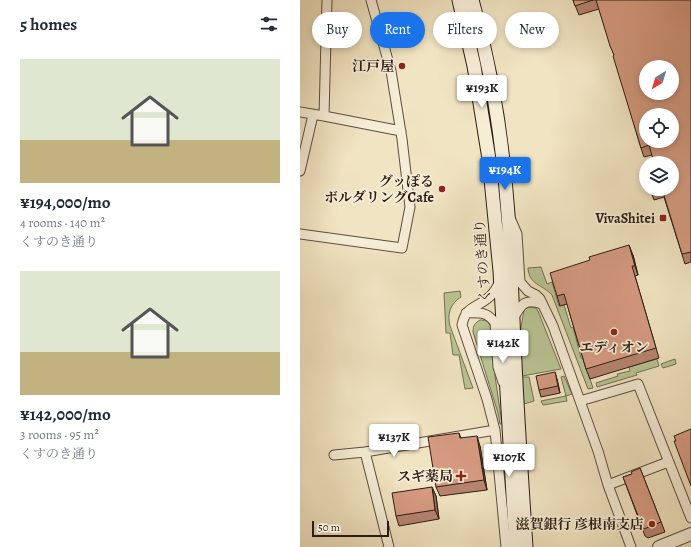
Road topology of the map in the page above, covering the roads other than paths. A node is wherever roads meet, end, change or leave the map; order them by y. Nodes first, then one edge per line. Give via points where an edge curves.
1 (328, 0) edge
2 (371, 0) edge
3 (458, 0) edge
4 (472, 0) edge
5 (300, 112) edge
6 (312, 115) junction
7 (324, 116) junction
8 (401, 131) junction
9 (300, 171) edge
10 (508, 215) junction
11 (300, 234) edge
12 (500, 282) junction
13 (542, 304) junction
14 (466, 312) junction
15 (513, 319) junction
16 (506, 390) junction
17 (580, 401) junction
18 (512, 408) junction
19 (495, 430) junction
20 (365, 452) junction
21 (334, 455) dead end
22 (668, 462) junction
23 (608, 484) junction
24 (691, 518) edge
25 (691, 534) edge
26 (389, 547) edge
27 (506, 547) edge
28 (516, 547) edge
29 (526, 547) edge
30 (631, 547) edge
31 (659, 547) edge

1 - 7 street
2 - 8 street via 391,71
3 - 12 main road, くすのき通り via 474,66 489,158
4 - 10 main road, くすのき通り via 502,149
5 - 6 street
6 - 7 street
6 - 9 street
7 - 8 street
8 - 11 street via 410,208 402,248
10 - 13 street via 517,234 520,282 536,295
10 - 15 main road, くすのき通り
12 - 14 street via 493,294
12 - 16 main road, くすのき通り
13 - 15 street via 532,301 522,304
13 - 17 street via 553,326
14 - 16 street via 486,314 495,323 498,366
14 - 19 street via 462,325
15 - 18 main road, くすのき通り
16 - 18 main road, くすのき通り
17 - 22 street via 638,384
17 - 23 street
18 - 28 main road, くすのき通り
18 - 29 main road, くすのき通り
19 - 20 street
19 - 27 street
20 - 21 street
20 - 26 street
22 - 23 street
22 - 24 street
23 - 30 street
25 - 31 street

